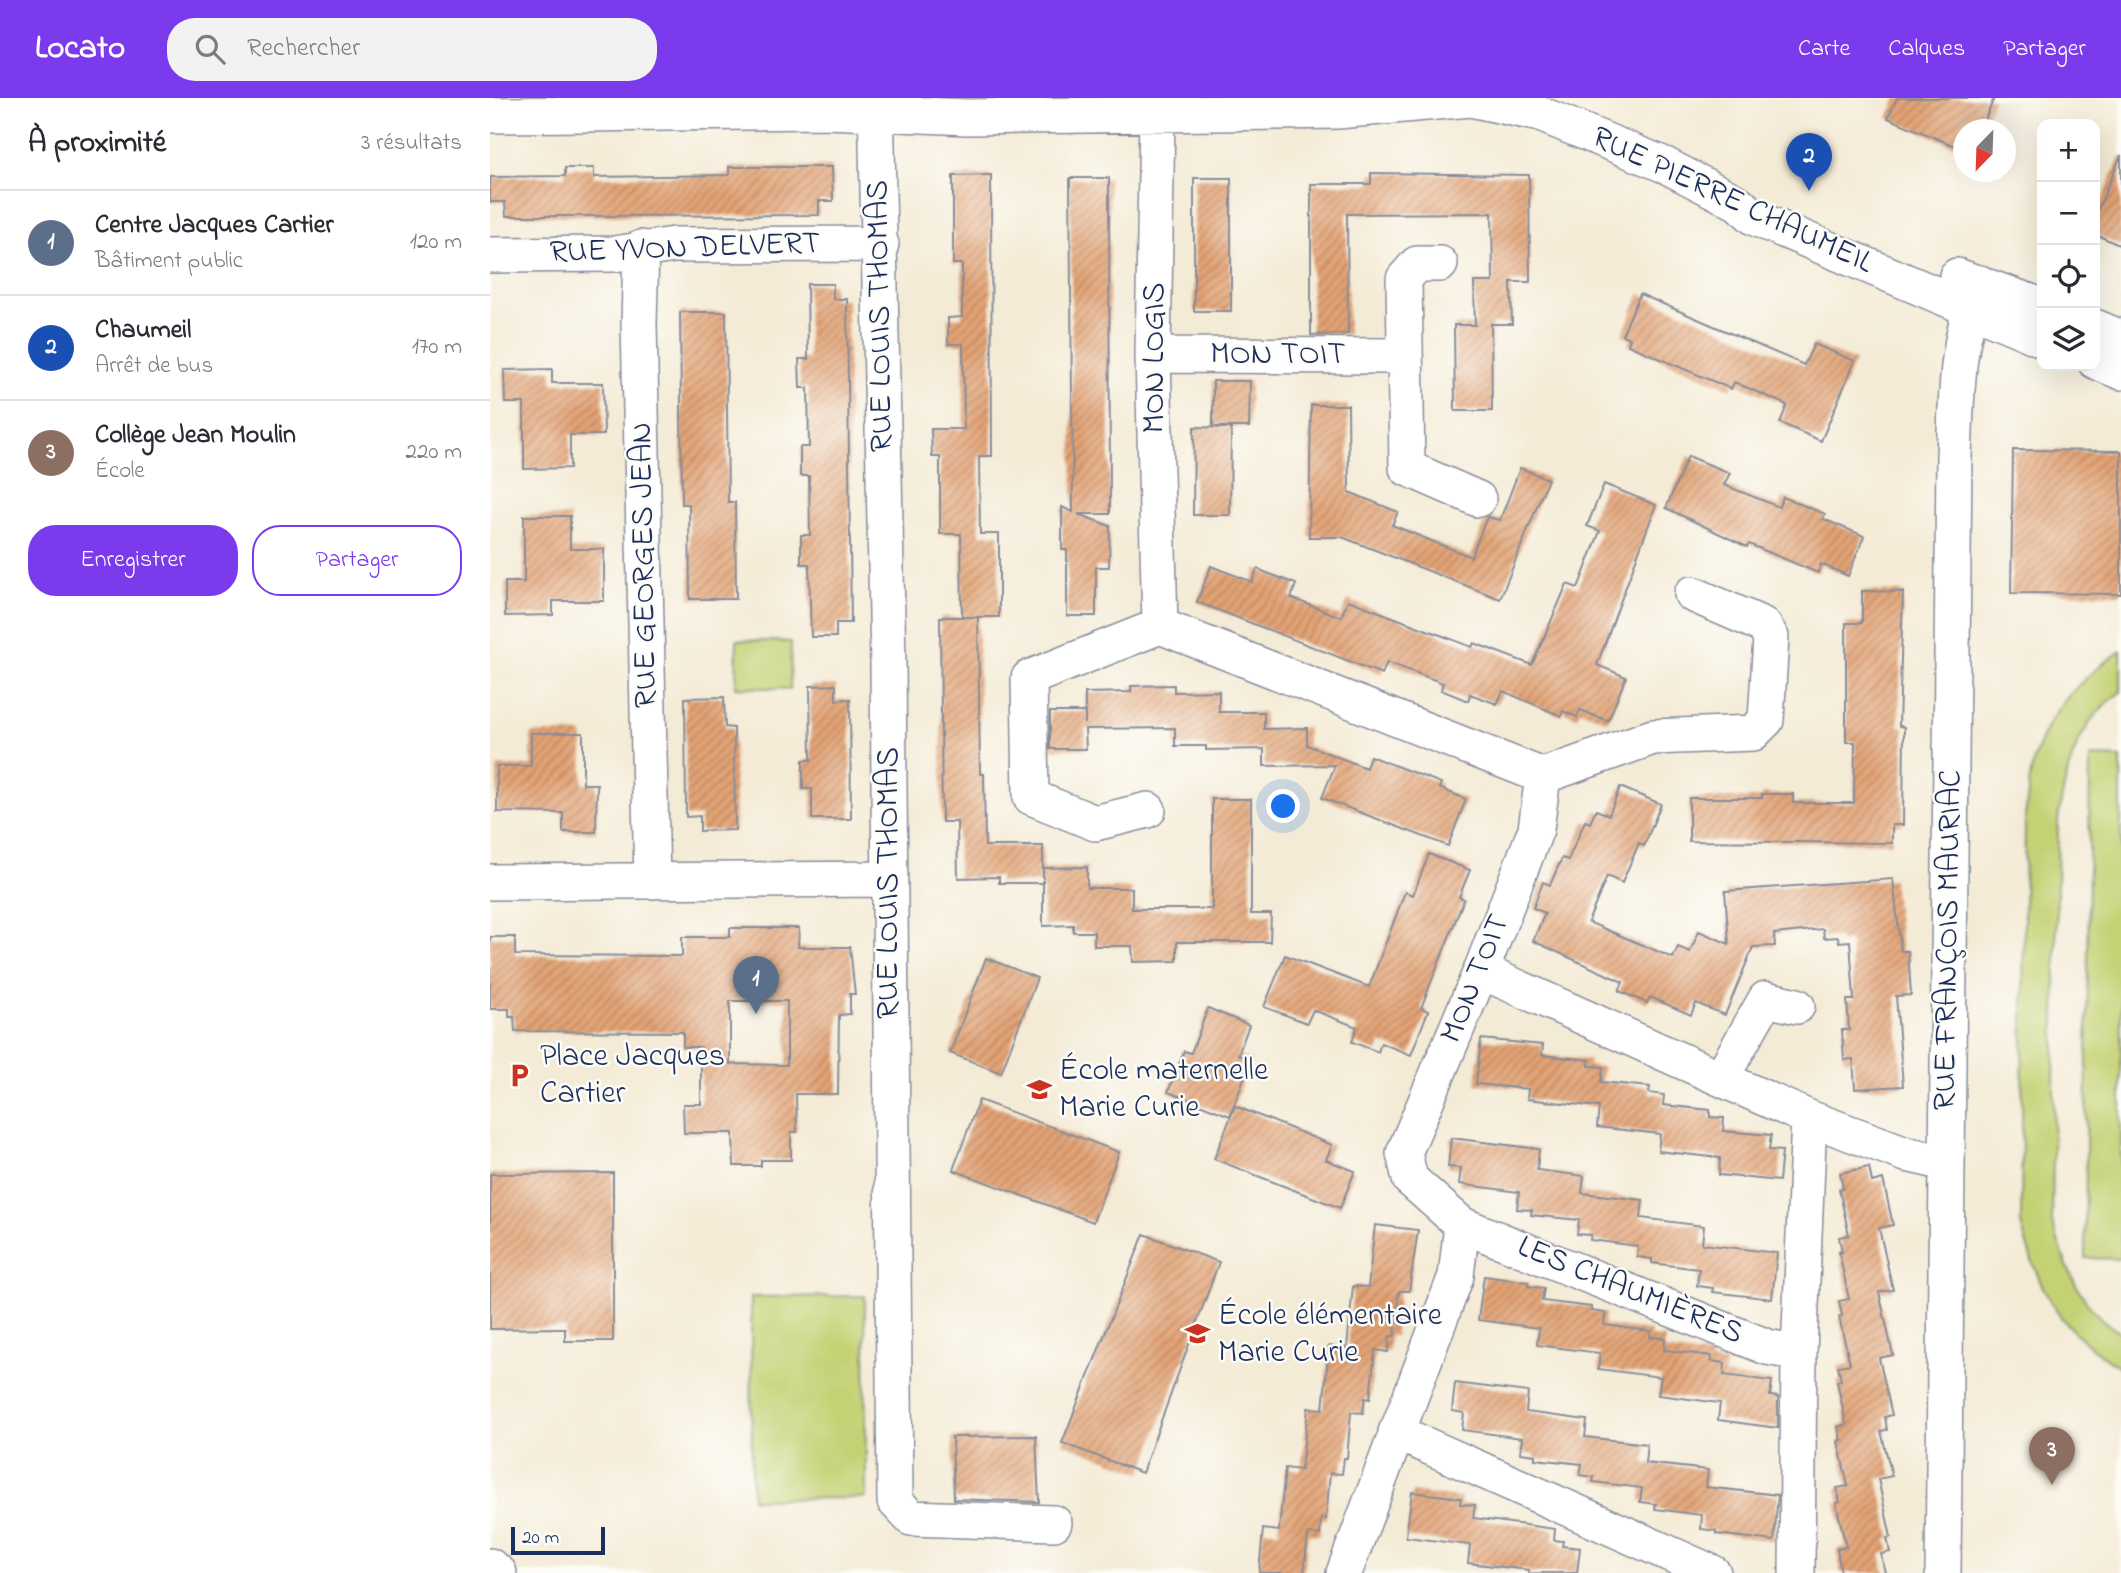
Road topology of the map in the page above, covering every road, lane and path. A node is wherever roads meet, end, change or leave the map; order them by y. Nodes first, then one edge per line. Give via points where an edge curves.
1 (1551, 98) edge
2 (876, 105) edge
3 (1148, 105) edge
4 (1235, 105) edge
5 (490, 115) edge
6 (881, 244) junction
7 (641, 248) junction
8 (490, 255) edge
9 (1440, 264) dead end
10 (1974, 296) junction
11 (2037, 305) edge
12 (2100, 329) edge
13 (2037, 336) edge
14 (2121, 338) edge
15 (1153, 355) junction
16 (1403, 356) junction
17 (2100, 363) edge
18 (2121, 372) edge
19 (1478, 499) dead end
20 (1692, 594) dead end
21 (1160, 626) junction
22 (1543, 776) junction
23 (1147, 810) dead end
24 (888, 879) junction
25 (652, 881) junction
26 (490, 882) edge
27 (1481, 971) junction
28 (1797, 1006) dead end
29 (1721, 1078) junction
30 (1809, 1118) junction
31 (1946, 1163) junction
32 (1410, 1179) joint
33 (1462, 1225) junction
34 (1799, 1353) junction
35 (1396, 1432) junction
36 (1054, 1523) dead end
37 (490, 1566) edge
38 (499, 1573) edge
39 (1344, 1573) edge
40 (1713, 1573) edge
41 (1797, 1573) edge
42 (1942, 1573) edge

1 - 10 street, RUE PIERRE CHAUMEIL via 1672,149
2 - 3 street, RUE PIERRE CHAUMEIL via 968,117
2 - 5 street, RUE PIERRE CHAUMEIL
2 - 6 street, RUE LOUIS THOMAS
3 - 4 street, RUE PIERRE CHAUMEIL
3 - 15 street, MON LOGIS
4 - 10 street, RUE PIERRE CHAUMEIL via 1338,111 1470,99 1540,114 1665,165 1738,203 1755,218
6 - 7 street, RUE YVON DELVERT
6 - 24 street, RUE LOUIS THOMAS
7 - 8 street, RUE YVON DELVERT via 614,254
7 - 25 street, RUE GEORGES JEAN
9 - 16 street via 1417,264 1404,279
10 - 11 street, RUE PIERRE CHAUMEIL
10 - 13 street, RUE PIERRE CHAUMEIL
10 - 31 street, RUE FRANÇOIS MAURIAC via 1959,355 1954,456
12 - 14 street
15 - 16 street, MON TOIT
15 - 21 street, MON LOGIS
16 - 19 street via 1407,468
17 - 18 street
20 - 22 street via 1763,625 1771,637 1766,720 1753,733 1653,737
21 - 22 street
21 - 23 street via 1029,678 1031,797 1095,822
22 - 27 street, MON TOIT via 1536,830
24 - 25 street
24 - 36 street, RUE LOUIS THOMAS via 895,1501 911,1518
25 - 26 street
27 - 29 street
27 - 32 street, MON TOIT via 1404,1153
28 - 29 street via 1766,999
29 - 30 street
30 - 31 street via 1906,1154
30 - 34 street
31 - 42 street, RUE FRANÇOIS MAURIAC
32 - 33 street, LES CHAUMIÈRES
33 - 34 street, LES CHAUMIÈRES via 1768,1347
33 - 35 street via 1456,1276
34 - 41 street
35 - 39 street
35 - 40 street
37 - 38 street

